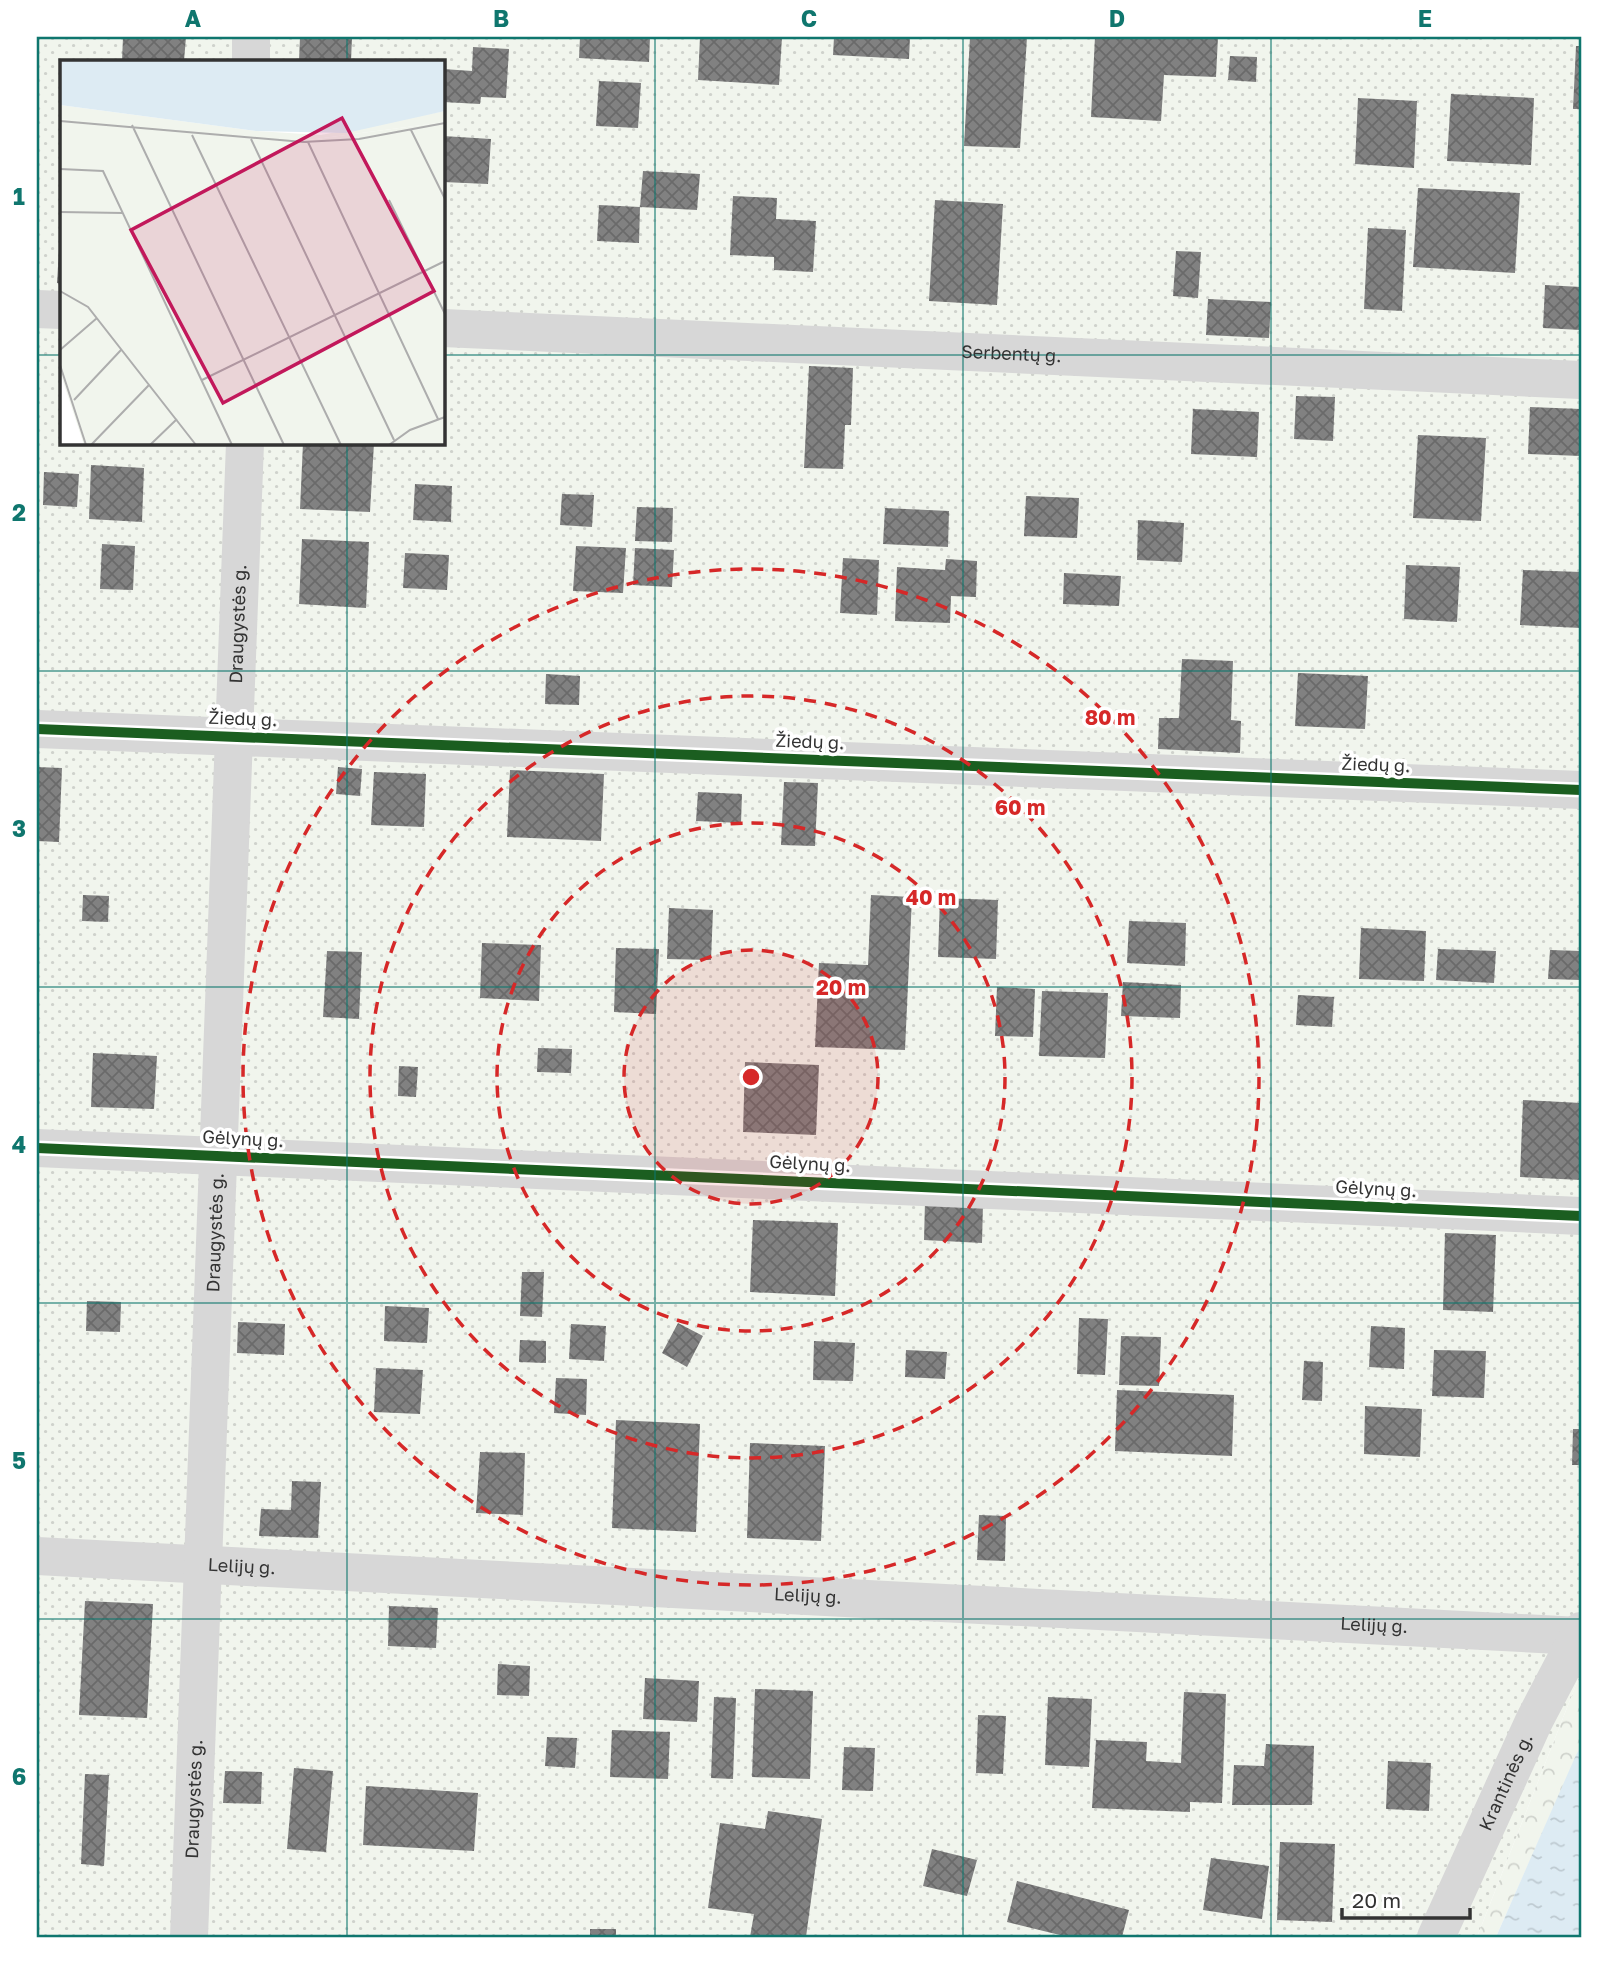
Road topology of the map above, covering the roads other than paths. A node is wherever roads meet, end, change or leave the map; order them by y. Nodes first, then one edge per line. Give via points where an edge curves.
1 (251, 37) edge
2 (251, 60) edge
3 (37, 309) edge
4 (60, 310) edge
5 (444, 328) edge
6 (1581, 380) edge
7 (245, 444) edge
8 (37, 729) edge
9 (234, 737) junction
10 (1581, 790) edge
11 (37, 1148) edge
12 (218, 1156) junction
13 (1581, 1216) edge
14 (37, 1556) edge
15 (203, 1565) junction
16 (1580, 1634) edge
17 (189, 1937) edge
18 (1436, 1937) edge

1 - 2 street
3 - 4 street
5 - 6 street, Serbentų g.
7 - 9 street, Draugystės g.
8 - 9 street, Žiedų g.
9 - 10 street, Žiedų g.
9 - 12 street, Draugystės g.
11 - 12 street, Gėlynų g.
12 - 13 street, Gėlynų g.
12 - 15 street, Draugystės g.
14 - 15 street, Lelijų g.
15 - 16 street, Lelijų g.
15 - 17 street, Draugystės g.
16 - 18 street, Krantinės g. via 1534,1721

